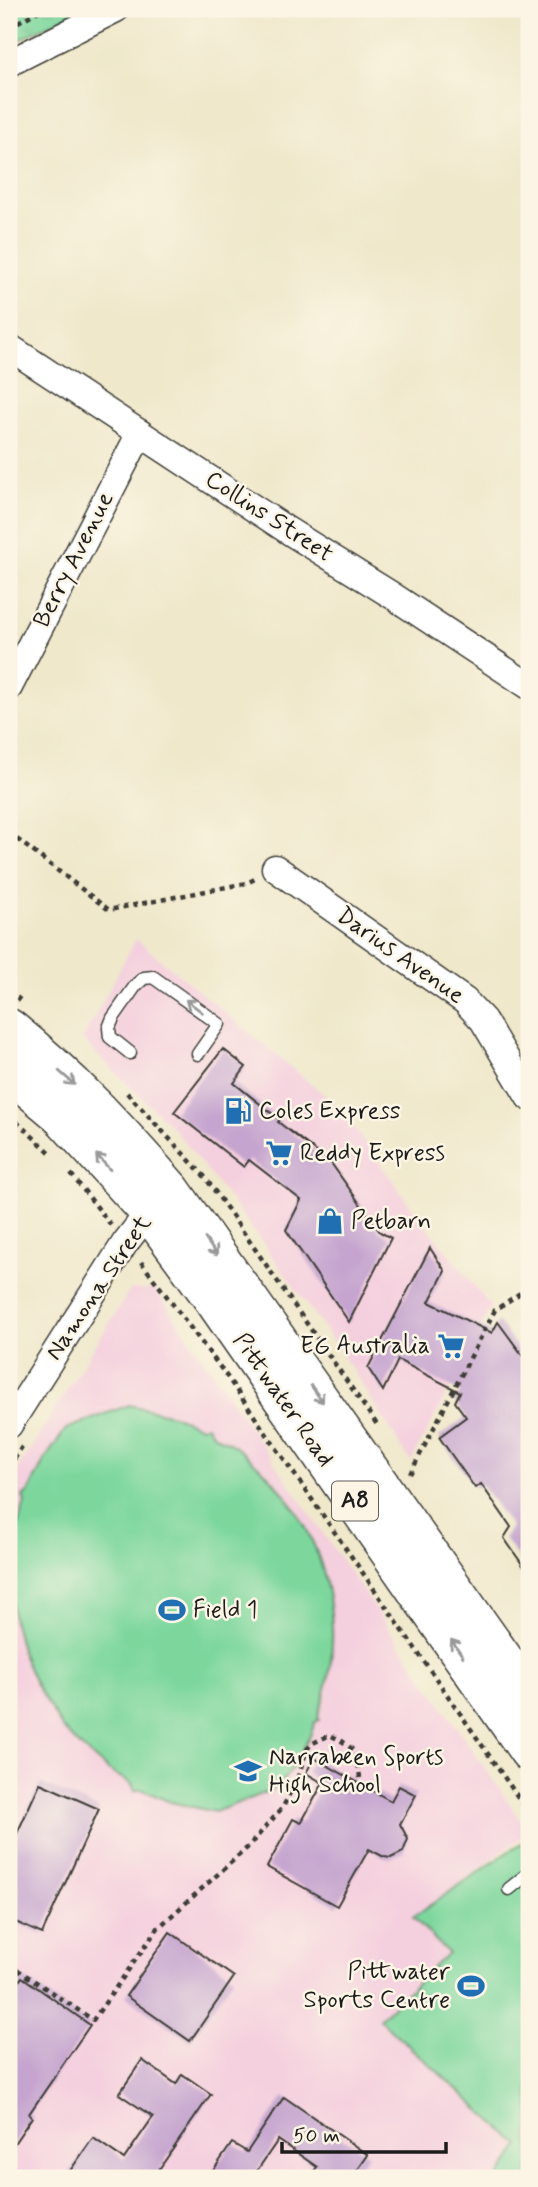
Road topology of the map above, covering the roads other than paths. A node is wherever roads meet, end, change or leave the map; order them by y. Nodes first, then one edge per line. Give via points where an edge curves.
1 (116, 9) edge
2 (9, 63) edge
3 (9, 347) edge
4 (140, 433) junction
5 (529, 686) edge
6 (9, 687) edge
7 (275, 868) road end
8 (9, 1028) edge
9 (130, 1053) dead end
10 (198, 1055) dead end
11 (9, 1072) edge
12 (529, 1097) edge
13 (160, 1202) junction
14 (9, 1425) edge
15 (529, 1695) edge
16 (529, 1752) edge
17 (529, 1873) edge
18 (509, 1889) dead end

1 - 2 street
3 - 4 street, Collins Street
4 - 5 street, Collins Street
4 - 6 street, Berry Avenue
7 - 12 street, Darius Avenue via 465,1001 483,1020
8 -> 13 highway, Pittwater Road / A8 via 120,1131
10 -> 9 lane via 219,1024 153,977 139,981 110,1023 110,1037
13 -> 11 highway, Pittwater Road / A8
13 - 14 street, Namona Street via 125,1243
13 -> 15 highway, Pittwater Road / A8
16 -> 13 highway, Pittwater Road / A8 via 213,1299
17 - 18 lane

